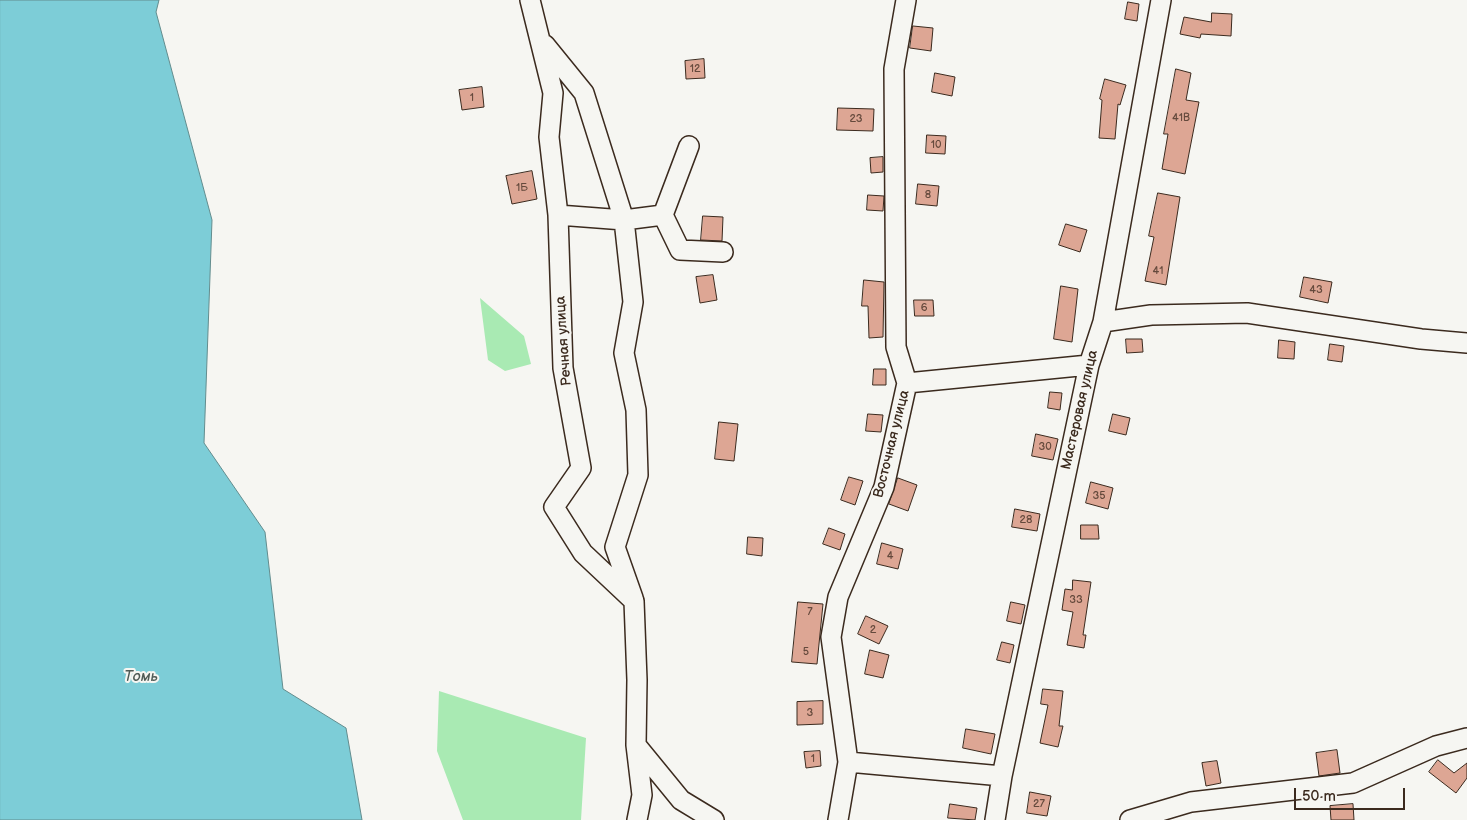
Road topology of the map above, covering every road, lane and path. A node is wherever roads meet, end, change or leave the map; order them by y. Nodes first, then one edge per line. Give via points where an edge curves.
1 (530, 0) edge
2 (906, 0) edge
3 (1161, 0) edge
4 (542, 42) junction
5 (690, 146) dead end
6 (558, 215) junction
7 (662, 215) junction
8 (624, 220) junction
9 (723, 252) dead end
10 (1103, 322) junction
11 (1467, 343) edge
12 (1089, 365) junction
13 (907, 383) junction
14 (634, 601) junction
15 (1467, 738) edge
16 (636, 745) junction
17 (848, 762) junction
18 (1002, 776) junction
19 (637, 820) edge
20 (714, 820) edge
21 (838, 820) edge
22 (996, 820) edge
23 (1130, 820) edge

1 - 4 street, Речная улица
2 - 13 street, Восточная улица via 894,69 896,347
3 - 10 street, Мастеровая улица
4 - 6 street, Речная улица via 553,93 549,137
4 - 8 street, Речная улица via 584,94
5 - 7 street
6 - 8 street
6 - 14 street, Речная улица via 563,368 582,468 554,507 583,553
7 - 8 street
7 - 9 street via 680,250
8 - 14 street, Речная улица via 633,302 624,354 636,410 638,476 615,547
10 - 11 street via 1151,315 1247,313
10 - 12 street, Мастеровая улица
12 - 13 street
12 - 18 street, Мастеровая улица
13 - 17 street, Восточная улица via 884,487 838,597 831,636
14 - 16 street, Речная улица
15 - 23 street via 1436,746 1353,783 1191,802
16 - 19 street, Речная улица via 642,795
16 - 20 street via 681,800
17 - 18 street
17 - 21 street, Восточная улица
18 - 22 street, Мастеровая улица

